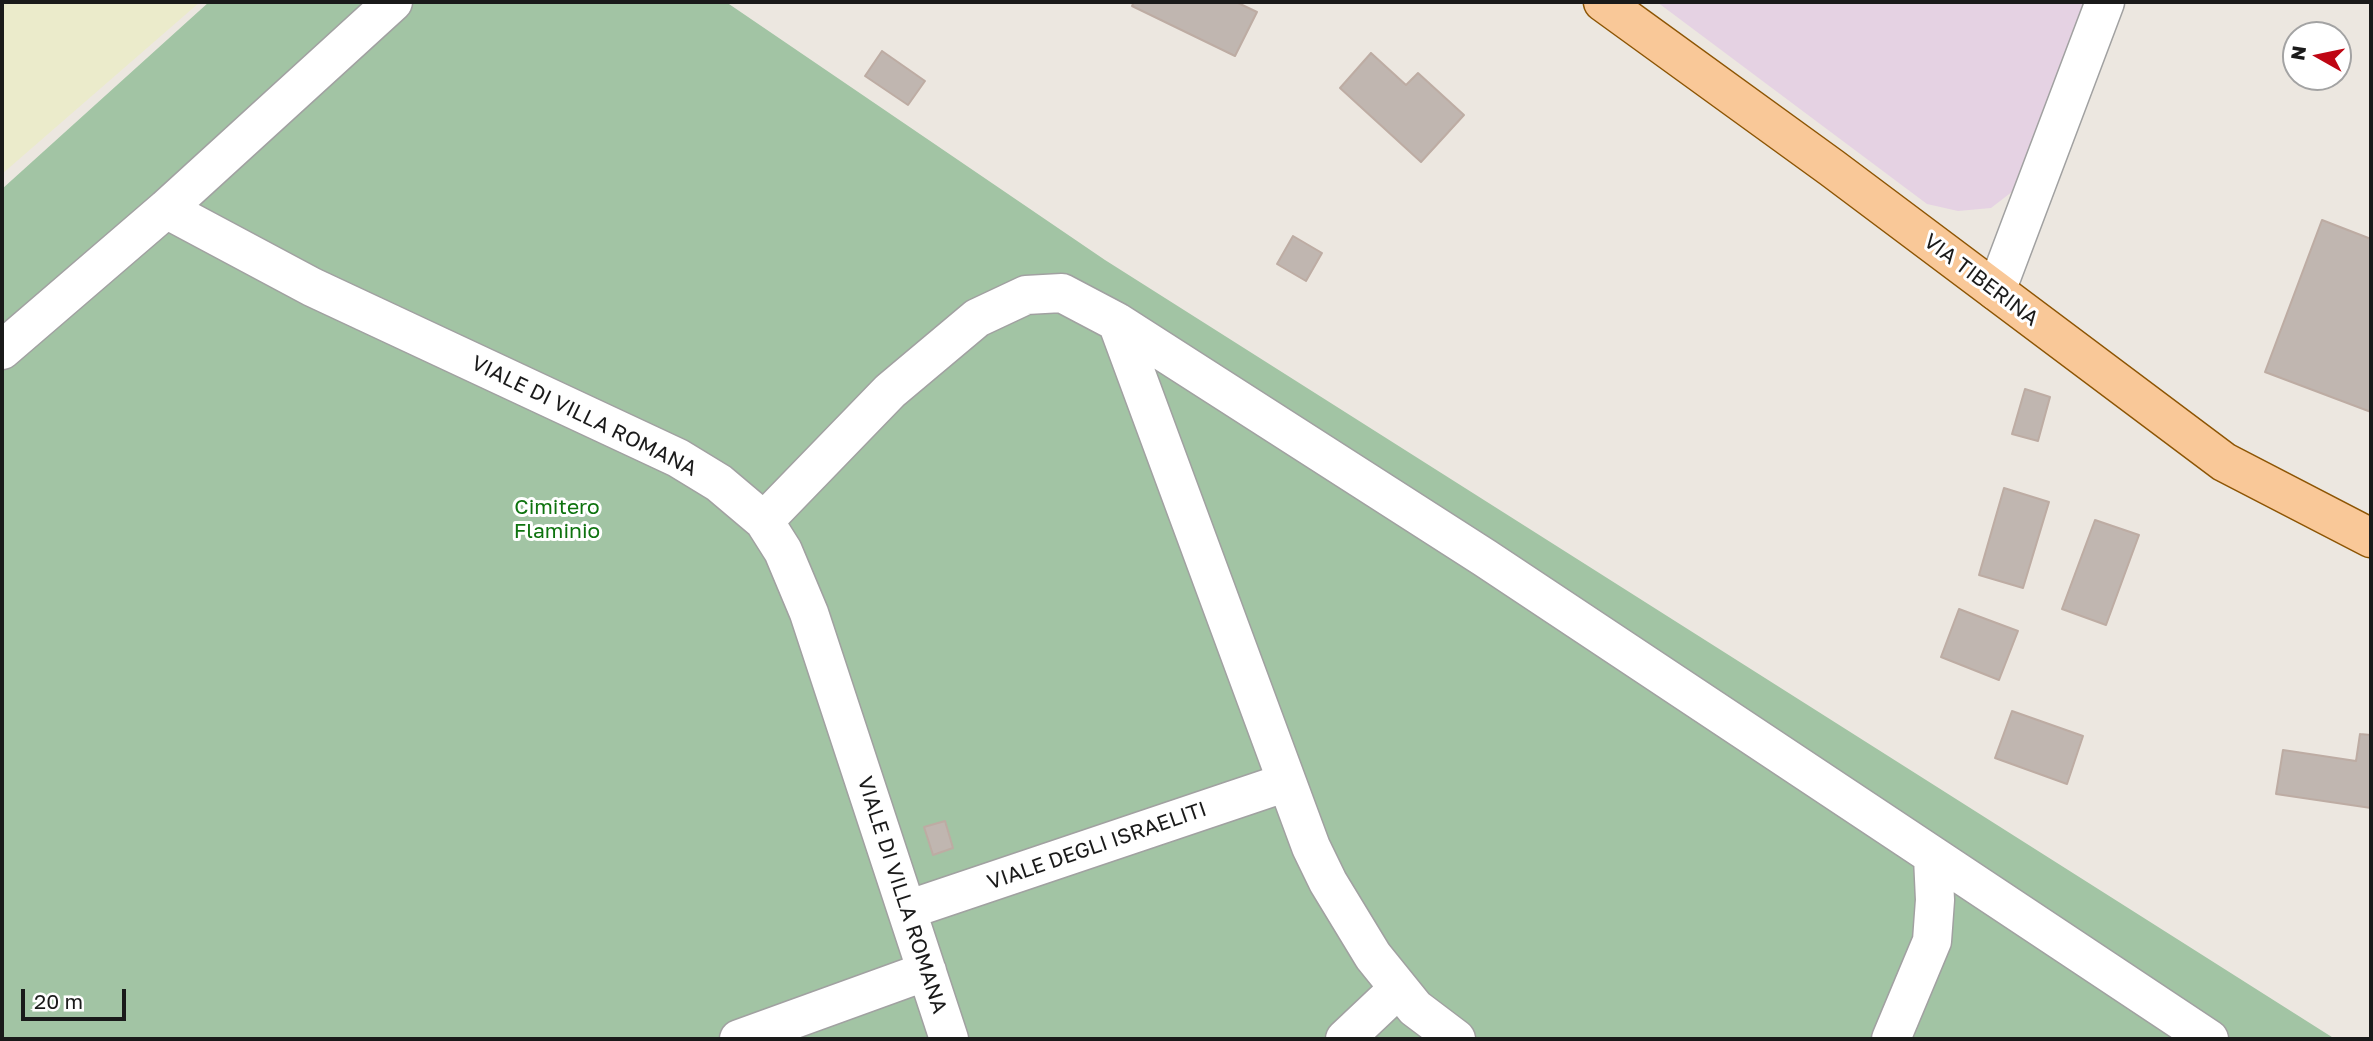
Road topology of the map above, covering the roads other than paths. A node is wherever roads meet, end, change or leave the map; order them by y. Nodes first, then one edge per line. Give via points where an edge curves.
1 (393, 2) edge
2 (1603, 2) edge
3 (2105, 2) edge
4 (166, 209) junction
5 (1996, 291) junction
6 (1117, 322) junction
7 (2, 349) edge
8 (764, 521) junction
9 (2371, 538) edge
10 (1287, 782) junction
11 (1933, 857) junction
12 (907, 910) junction
13 (927, 971) junction
14 (1399, 988) junction
15 (738, 1039) edge
16 (948, 1039) edge
17 (1345, 1039) edge
18 (1456, 1039) edge
19 (1891, 1039) edge
20 (2209, 1039) edge

1 - 4 lane
2 - 5 main road, VIA TIBERINA
3 - 5 lane
4 - 7 lane
4 - 8 lane, VIALE DI VILLA ROMANA via 312,287 678,458 719,483
5 - 9 main road, VIA TIBERINA via 2224,463
6 - 8 lane via 1062,293 1026,295 977,318 890,391
6 - 10 lane
6 - 11 lane via 1485,558
8 - 12 lane, VIALE DI VILLA ROMANA via 783,551 809,613
10 - 12 lane, VIALE DEGLI ISRAELITI
10 - 14 lane via 1328,882 1373,956
11 - 19 lane via 1936,900 1932,941
11 - 20 lane
12 - 13 lane, VIALE DI VILLA ROMANA
13 - 15 lane
13 - 16 lane, VIALE DI VILLA ROMANA
14 - 17 lane
14 - 18 lane via 1415,1009

